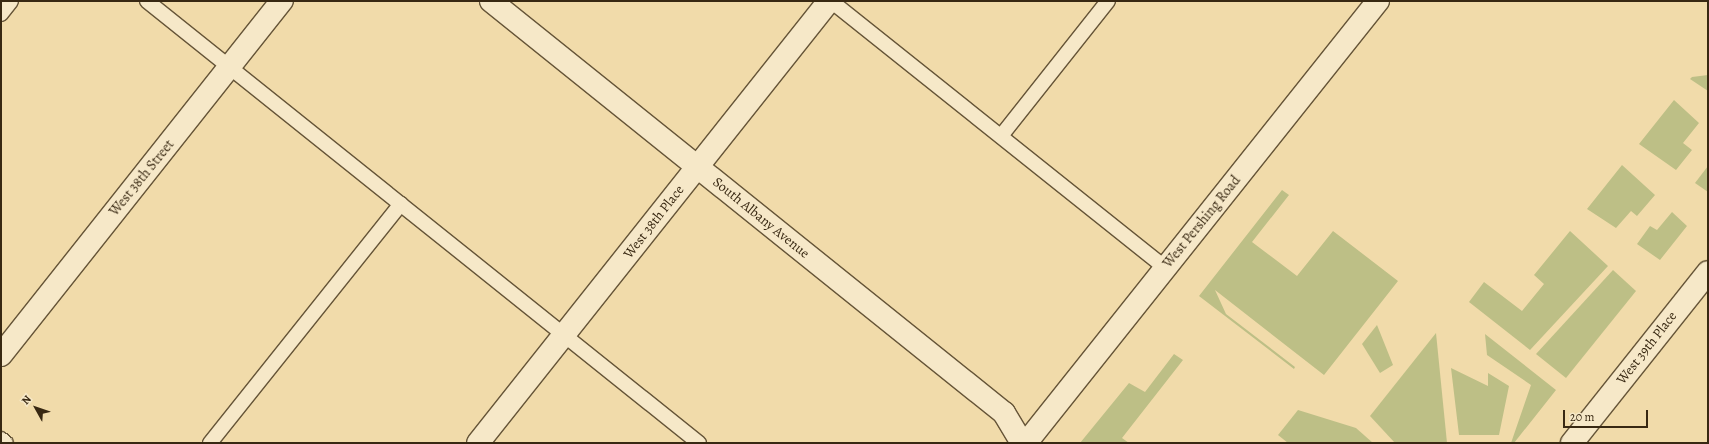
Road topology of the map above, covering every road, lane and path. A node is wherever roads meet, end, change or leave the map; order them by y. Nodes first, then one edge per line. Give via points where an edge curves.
1 (11, 1) edge
2 (147, 1) edge
3 (282, 1) edge
4 (491, 1) edge
5 (830, 1) edge
6 (1108, 1) edge
7 (1378, 1) edge
8 (1, 14) edge
9 (230, 67) junction
10 (1000, 136) junction
11 (698, 167) junction
12 (401, 204) junction
13 (1166, 268) junction
14 (1708, 272) edge
15 (564, 335) junction
16 (1, 355) edge
17 (1, 439) edge
18 (6, 443) edge
19 (210, 443) edge
20 (478, 443) edge
21 (699, 443) edge
22 (1022, 443) edge
23 (1026, 443) edge
24 (1572, 443) edge

1 - 8 lane
2 - 9 lane
3 - 9 street, West 38th Street
4 - 11 street, South Albany Avenue
5 - 10 lane
5 - 11 street, West 38th Place
6 - 10 lane
7 - 13 street, West Pershing Road
9 - 12 lane
9 - 16 street, West 38th Street
10 - 13 lane
11 - 15 street, West 38th Place
11 - 22 street, South Albany Avenue via 1004,413
12 - 15 lane
12 - 19 lane
13 - 23 street, West Pershing Road
14 - 24 street, West 39th Place
15 - 20 street, West 38th Place
15 - 21 lane
17 - 18 lane

